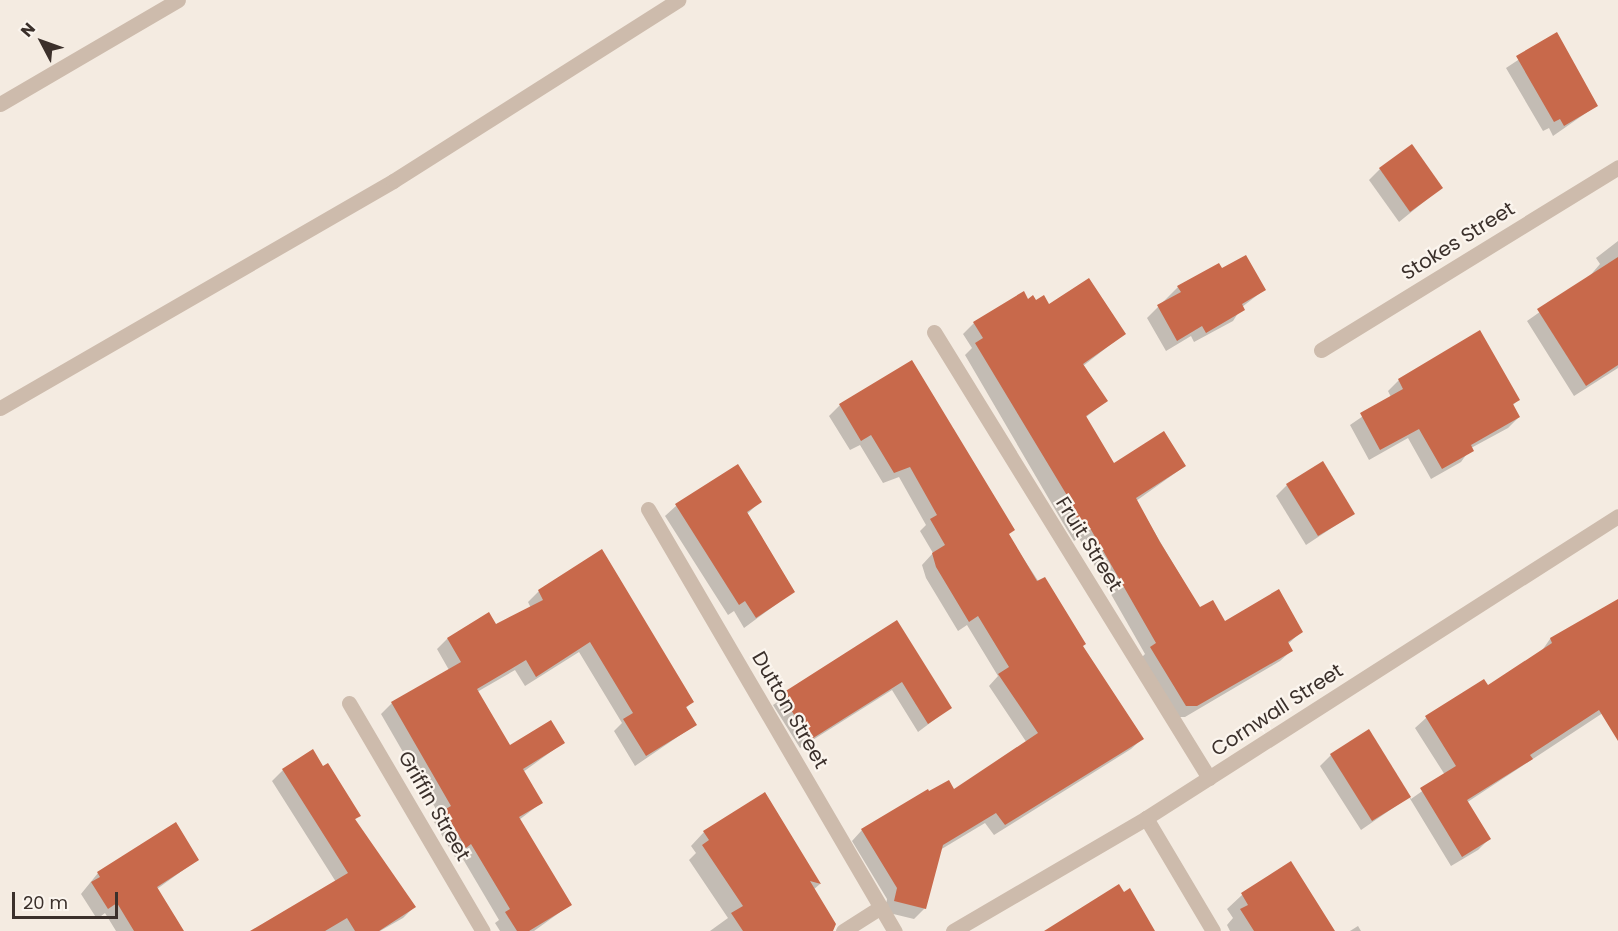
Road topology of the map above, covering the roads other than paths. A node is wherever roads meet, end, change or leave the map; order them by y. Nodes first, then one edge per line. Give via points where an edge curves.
1 (178, 0) edge
2 (678, 0) edge
3 (0, 104) edge
4 (1618, 167) edge
5 (934, 332) dead end
6 (1321, 350) dead end
7 (0, 408) edge
8 (648, 509) dead end
9 (1618, 516) edge
10 (349, 703) dead end
11 (1209, 778) junction
12 (1146, 818) junction
13 (881, 908) junction
14 (483, 931) edge
15 (843, 931) edge
16 (895, 931) edge
17 (953, 931) edge
18 (1213, 931) edge

1 - 3 street
2 - 7 street via 393,181
4 - 6 street, Stokes Street
5 - 11 street, Fruit Street
8 - 13 street, Dutton Street
9 - 11 street, Cornwall Street
10 - 14 street, Griffin Street
11 - 12 street, Cornwall Street
12 - 17 street, Cornwall Street
12 - 18 street
13 - 15 street
13 - 16 street, Dutton Street

